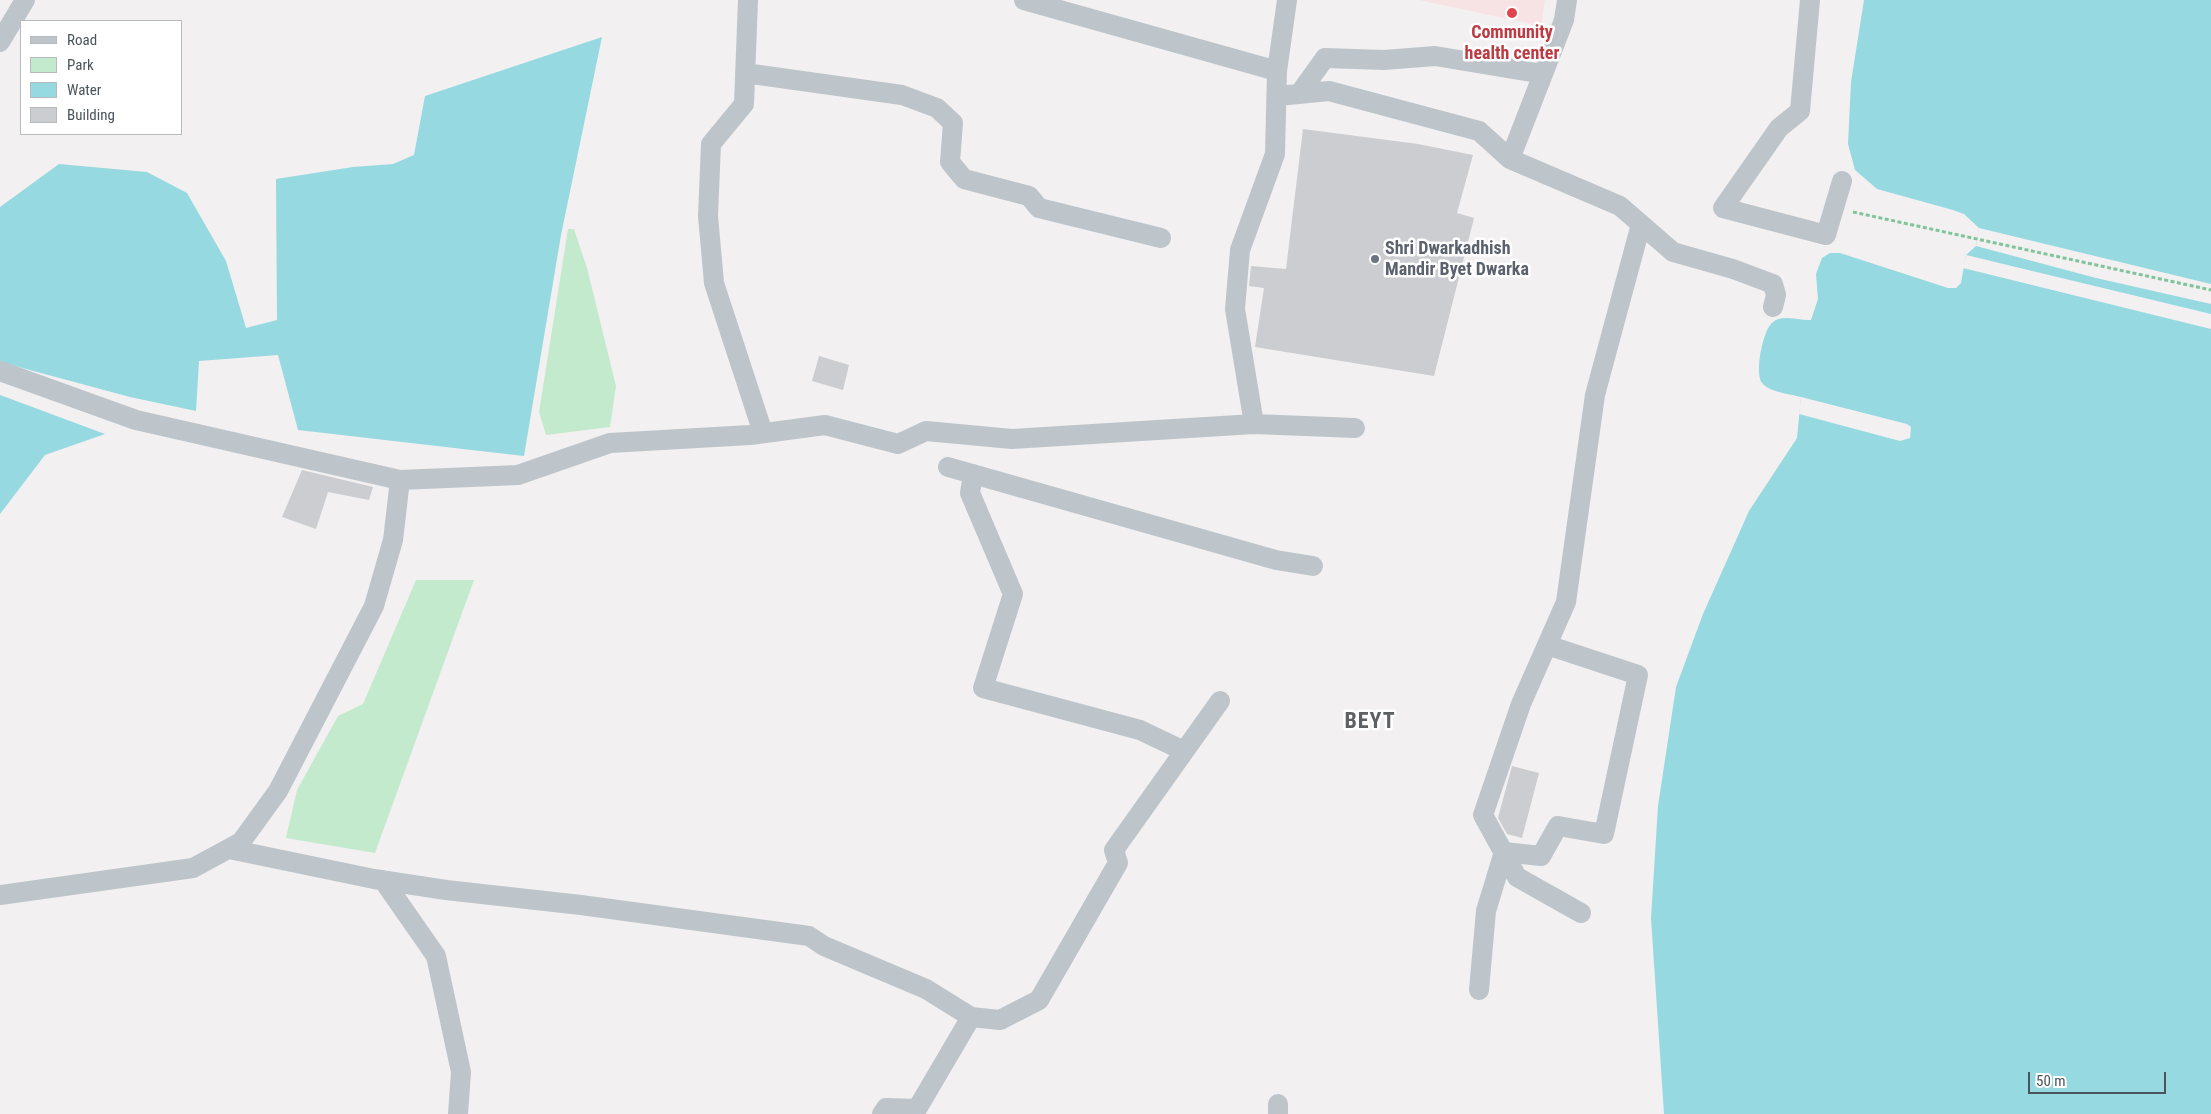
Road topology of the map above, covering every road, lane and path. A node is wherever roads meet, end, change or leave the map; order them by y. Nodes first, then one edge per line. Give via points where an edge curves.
1 (25, 0) edge
2 (748, 0) edge
3 (1024, 0) edge
4 (1287, 0) edge
5 (1567, 0) edge
6 (1810, 0) edge
7 (0, 42) edge
8 (1276, 71) junction
9 (745, 73) junction
10 (1543, 74) junction
11 (1299, 94) junction
12 (1278, 96) junction
13 (1510, 159) junction
14 (1842, 181) dead end
15 (1834, 208) junction
16 (1641, 224) junction
17 (1161, 238) dead end
18 (2211, 290) edge
19 (1773, 307) dead end
20 (0, 371) edge
21 (1254, 424) junction
22 (1355, 428) dead end
23 (763, 433) junction
24 (948, 467) dead end
25 (973, 474) junction
26 (400, 480) junction
27 (1313, 566) dead end
28 (1547, 646) junction
29 (1220, 701) dead end
30 (1184, 751) junction
31 (229, 848) junction
32 (1504, 852) junction
33 (383, 880) junction
34 (0, 895) edge
35 (1581, 913) dead end
36 (1480, 990) dead end
37 (971, 1017) junction
38 (458, 1114) edge
39 (882, 1114) edge

1 - 7 street
2 - 9 street
3 - 8 street
4 - 8 street
5 - 10 street via 1564,20
6 - 15 street via 1800,111 1779,128 1723,208 1826,235
8 - 12 street
9 - 17 street via 902,95 937,108 953,123 950,162 964,178 1029,196 1039,208
9 - 23 street via 744,104 711,144 708,216 714,283
10 - 11 street via 1435,56 1384,60 1324,58
10 - 13 street
11 - 12 street
11 - 13 street via 1329,91 1479,131
12 - 21 street via 1275,154 1240,250 1234,309
13 - 16 street via 1620,206
14 - 15 street
15 - 18 path
16 - 19 street via 1673,252 1773,284 1776,295
16 - 28 street via 1596,395 1566,602
20 - 26 street via 136,420
21 - 22 street
21 - 23 street via 1012,439 926,431 898,444 825,425
23 - 26 street via 610,443 518,475
24 - 25 street
25 - 27 street via 1276,560
25 - 30 street via 970,493 1013,594 983,688 1140,730
26 - 31 street via 393,540 374,606 278,791 241,842
28 - 32 street via 1521,704 1483,815
28 - 32 street via 1638,675 1629,724 1604,834 1558,826 1541,856
29 - 30 street
30 - 37 street via 1114,850 1118,863 1039,1000 1000,1020
31 - 33 street
31 - 34 street via 193,868
32 - 35 street via 1517,877
32 - 36 street via 1486,911
33 - 37 street via 809,936 824,946 926,989
33 - 38 street via 436,956 461,1072
37 - 39 street via 917,1109 886,1108

